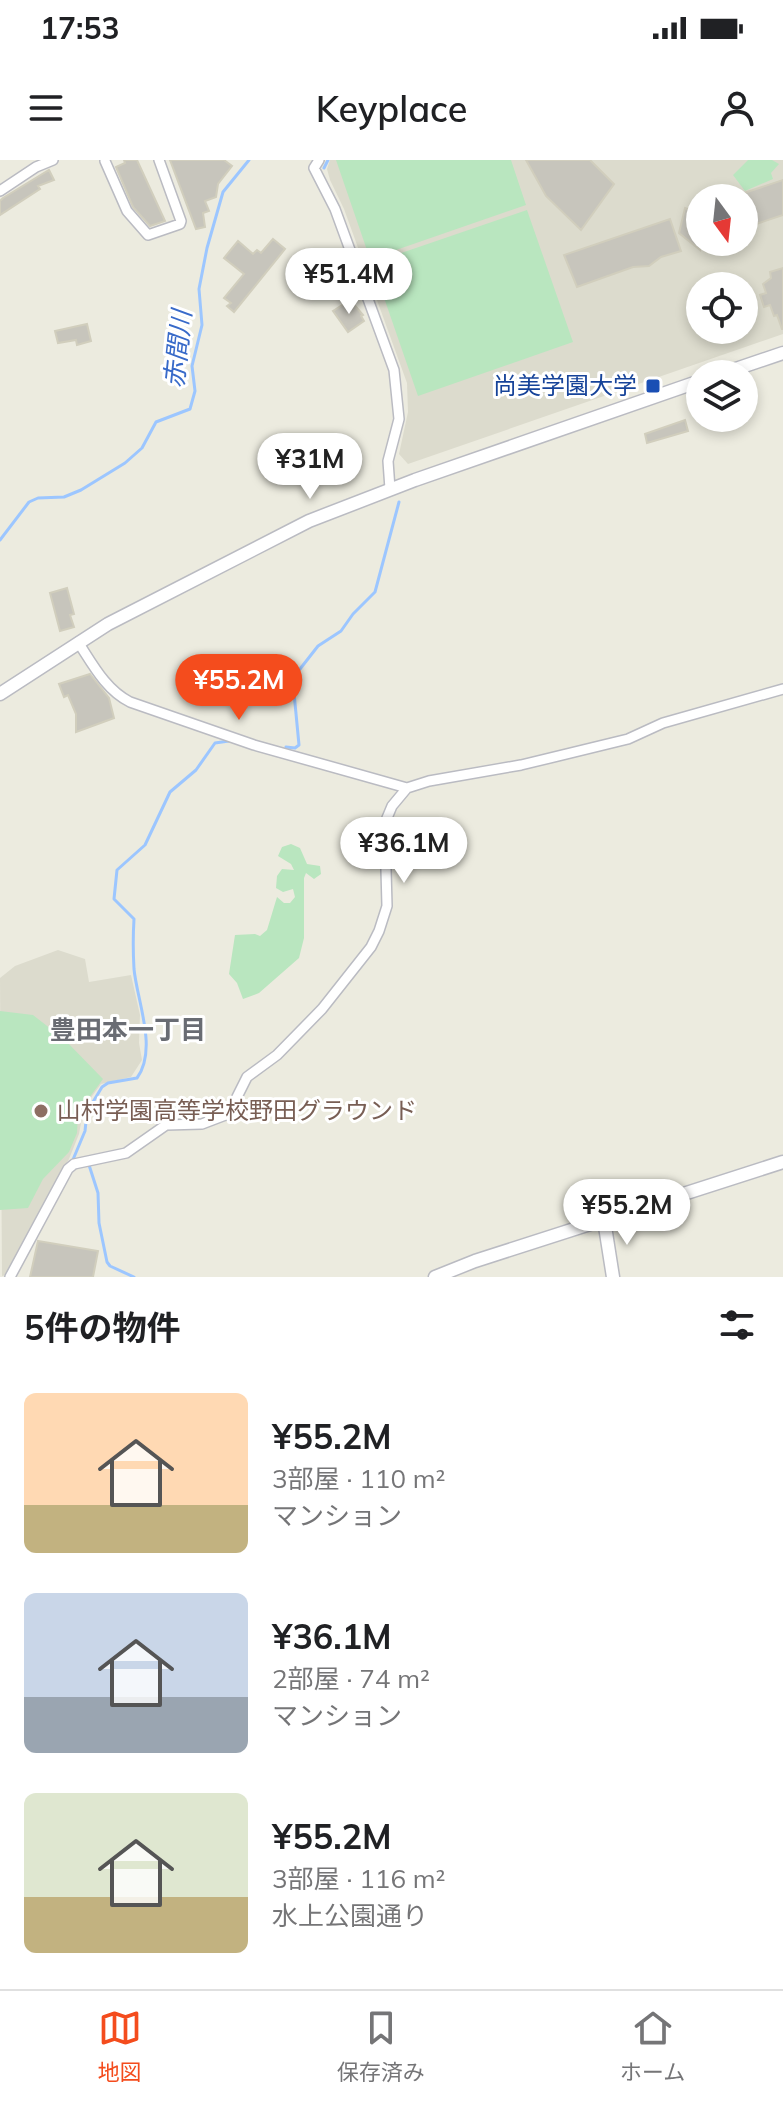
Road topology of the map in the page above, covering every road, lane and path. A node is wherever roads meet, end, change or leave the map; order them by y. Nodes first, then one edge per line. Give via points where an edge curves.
1 (53, 160) edge
2 (106, 160) edge
3 (159, 160) edge
4 (314, 163) edge
5 (0, 191) edge
6 (783, 353) edge
7 (758, 361) edge
8 (686, 386) edge
9 (390, 489) junction
10 (78, 642) junction
11 (783, 689) edge
12 (0, 694) edge
13 (407, 788) junction
14 (783, 1162) edge
15 (604, 1220) junction
16 (10, 1277) edge
17 (435, 1277) edge
18 (613, 1277) edge

1 - 5 street
2 - 3 street via 127,211 148,235 181,221
4 - 9 street via 394,370 399,419 388,461
6 - 7 street
8 - 9 street
9 - 10 street via 268,541
10 - 12 street
10 - 13 street via 106,684 130,702 254,745
11 - 13 street via 663,723 628,739
13 - 16 street via 392,806 385,833 384,921 340,986 284,1049 247,1077 236,1111 202,1124 166,1125 126,1153 68,1169
14 - 15 street
15 - 17 street
15 - 18 street

